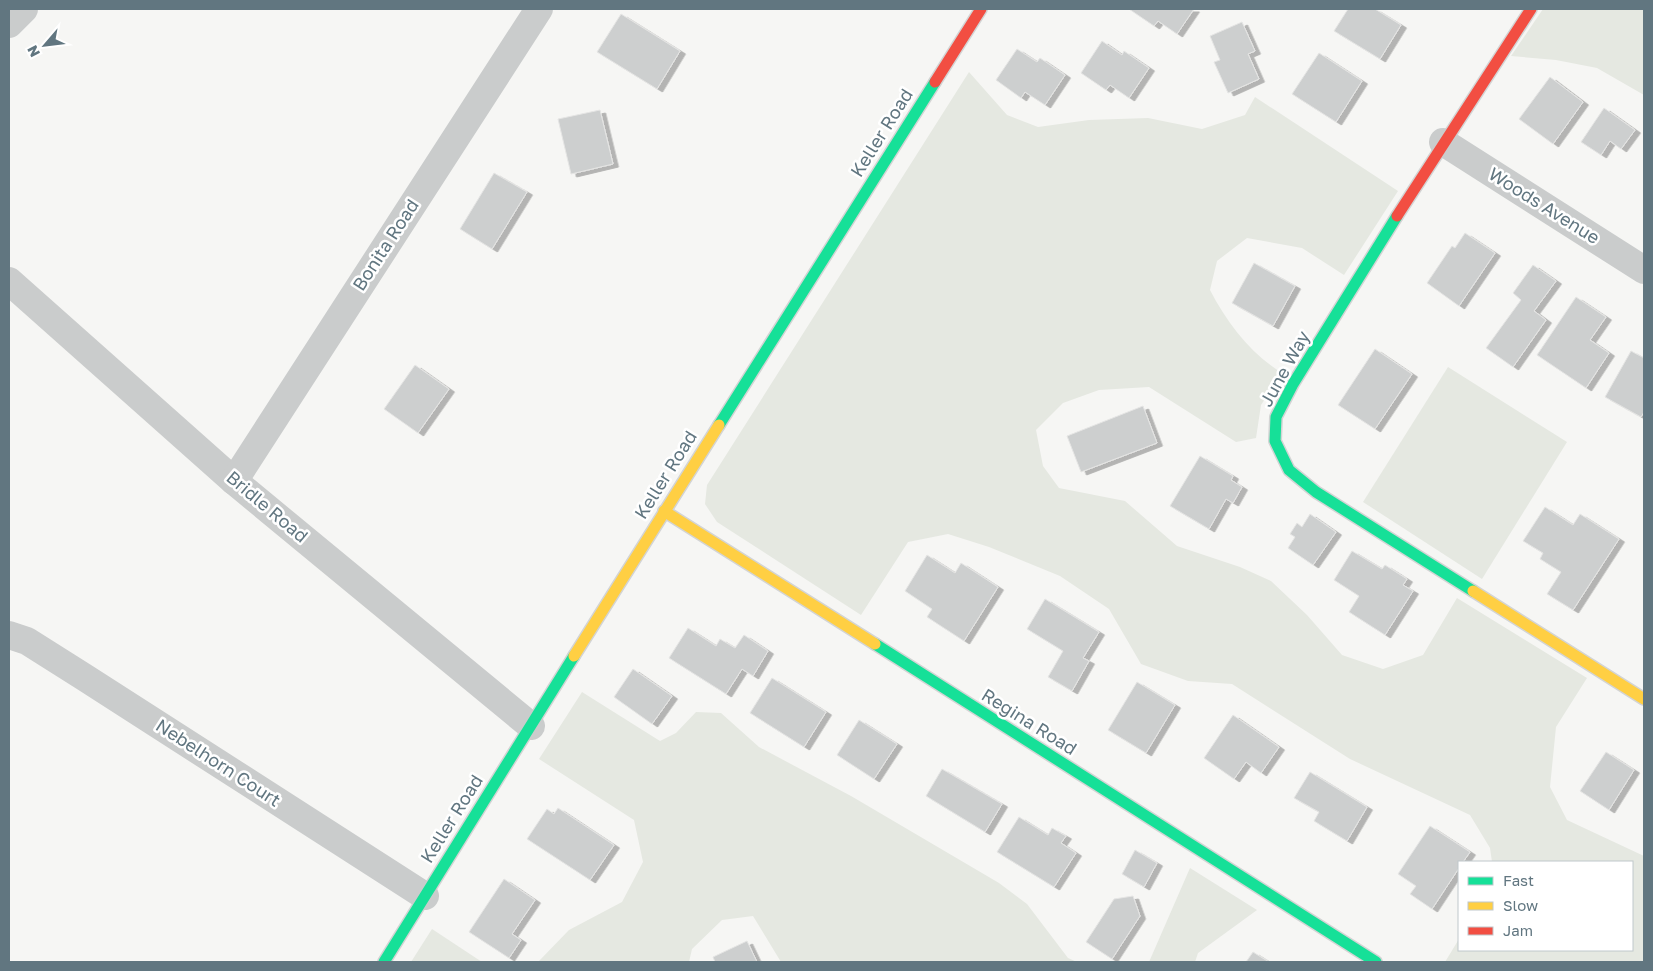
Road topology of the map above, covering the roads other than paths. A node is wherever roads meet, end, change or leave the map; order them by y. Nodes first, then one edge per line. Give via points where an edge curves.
1 (24, 9) edge
2 (538, 9) edge
3 (981, 9) edge
4 (1531, 9) edge
5 (9, 24) edge
6 (1443, 142) junction
7 (1644, 270) edge
8 (9, 281) edge
9 (234, 481) junction
10 (664, 511) junction
11 (9, 635) edge
12 (1644, 699) edge
13 (532, 726) junction
14 (425, 896) junction
15 (384, 962) edge
16 (1376, 962) edge

1 - 5 street
2 - 9 street, Bonita Road
3 - 10 street, Keller Road
4 - 6 street, June Way
6 - 7 street, Woods Avenue
6 - 12 street, June Way via 1293,384 1276,417 1275,441 1289,470 1316,492
8 - 9 street, Bridle Road
9 - 13 street, Bridle Road
10 - 13 street, Keller Road
10 - 16 street, Regina Road
11 - 14 street, Nebelhorn Court via 27,641
13 - 14 street, Keller Road
14 - 15 street, Keller Road

